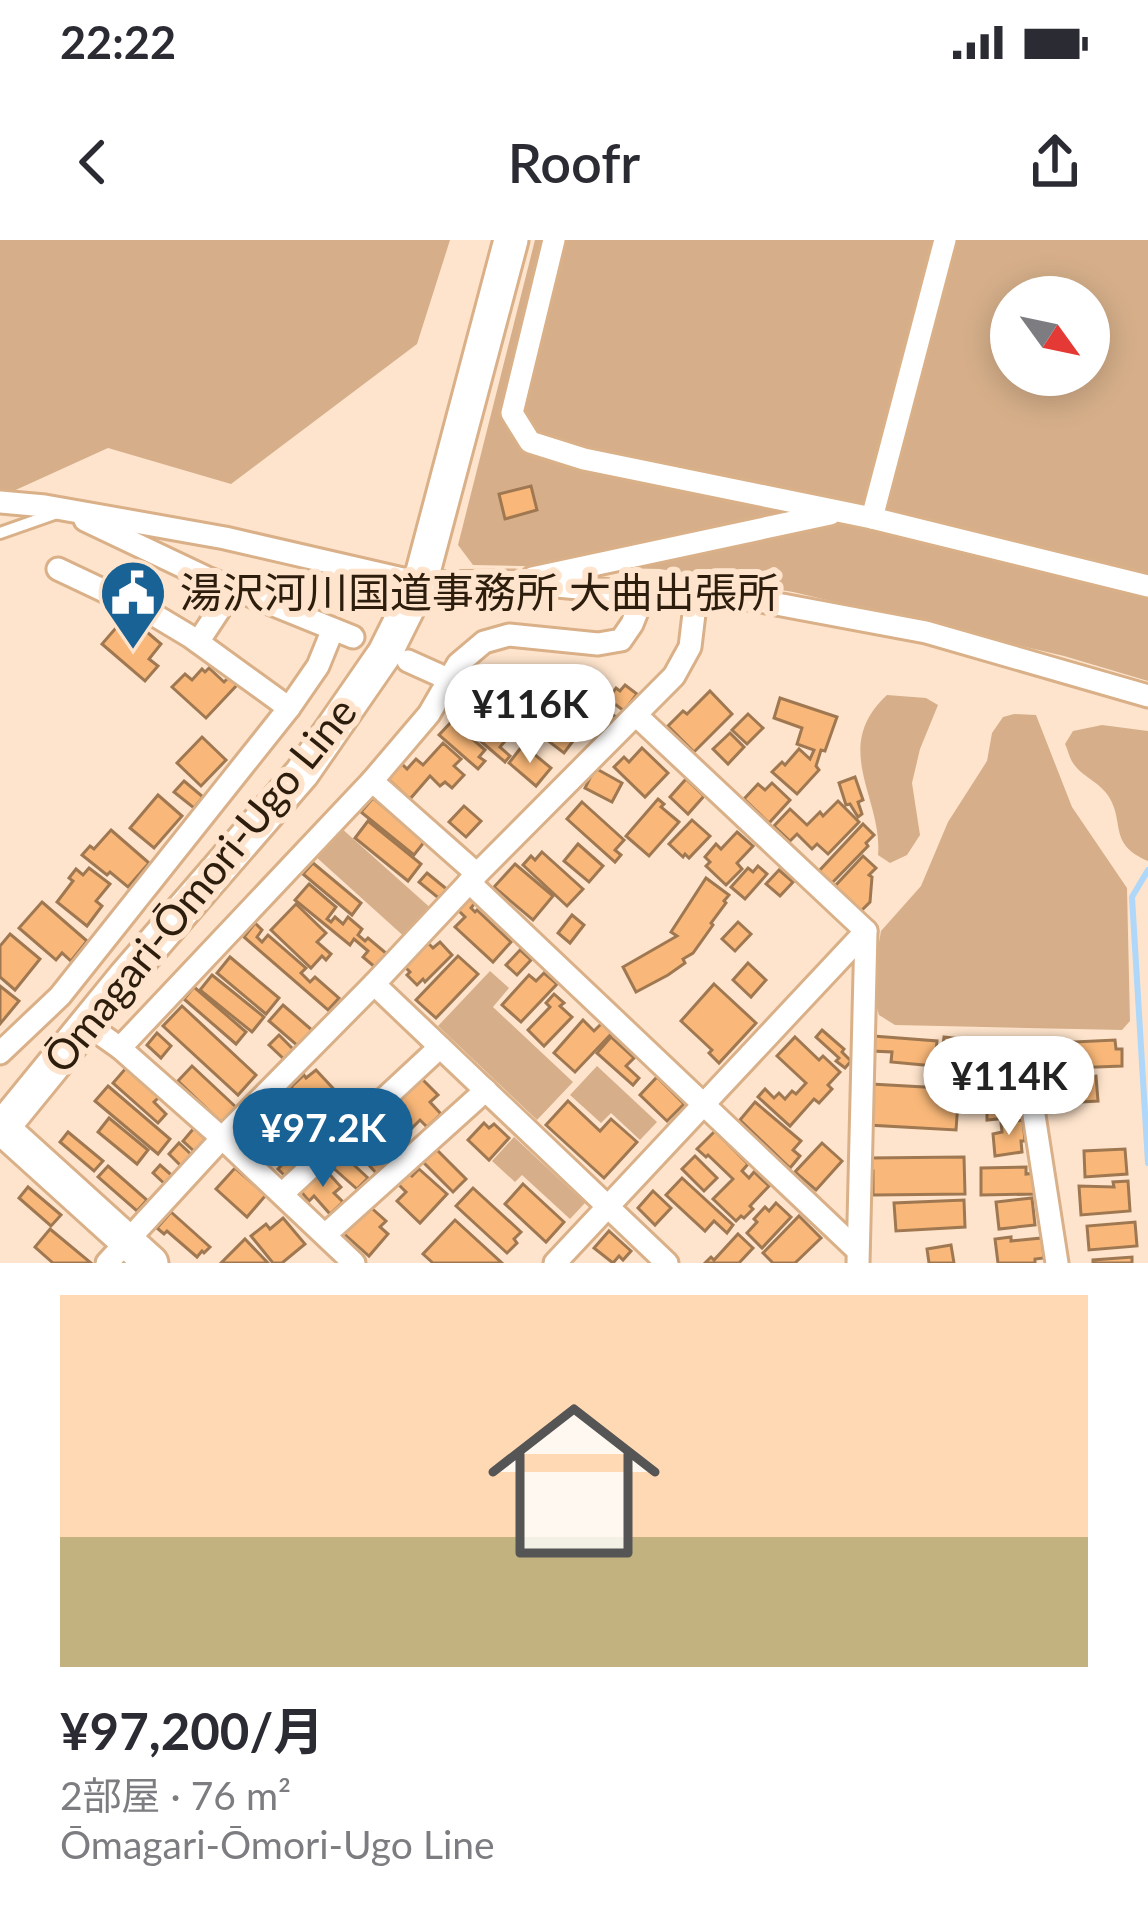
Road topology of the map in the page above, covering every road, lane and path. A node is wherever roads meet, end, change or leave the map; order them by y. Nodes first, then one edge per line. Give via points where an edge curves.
1 (511, 240) edge
2 (554, 240) edge
3 (945, 240) edge
4 (0, 502) edge
5 (66, 510) junction
6 (842, 512) junction
7 (872, 518) junction
8 (0, 533) edge
9 (58, 568) dead end
10 (513, 582) junction
11 (420, 583) junction
12 (1148, 586) edge
13 (233, 589) junction
14 (644, 594) junction
15 (696, 597) junction
16 (198, 642) junction
17 (408, 661) dead end
18 (448, 679) junction
19 (1148, 696) edge
20 (289, 708) junction
21 (636, 716) junction
22 (372, 782) junction
23 (473, 878) junction
24 (866, 931) junction
25 (374, 984) junction
26 (86, 1024) junction
27 (440, 1047) junction
28 (119, 1048) junction
29 (0, 1053) edge
30 (1027, 1070) dead end
31 (486, 1090) junction
32 (704, 1105) junction
33 (1, 1127) edge
34 (222, 1138) junction
35 (282, 1194) junction
36 (608, 1208) junction
37 (325, 1235) junction
38 (128, 1256) edge
39 (857, 1256) edge
40 (354, 1263) edge
41 (555, 1263) edge
42 (667, 1263) edge
43 (1057, 1263) edge

1 - 11 main road, Ōmagari-Ōmori-Ugo Line
2 - 6 street via 512,413 530,442
3 - 7 street
4 - 5 street
5 - 8 lane
5 - 11 street
5 - 13 street
6 - 7 street
6 - 10 street
7 - 12 street
9 - 16 street
10 - 11 street
10 - 14 street
11 - 26 main road, Ōmagari-Ōmori-Ugo Line via 385,653 302,773
13 - 16 street
13 - 20 street via 343,633
14 - 15 street
14 - 18 street via 621,640 509,635 484,642
15 - 19 street via 750,599 926,632
15 - 21 street via 690,646
16 - 20 street
17 - 18 street
18 - 22 street
20 - 29 street via 60,996
21 - 23 street
21 - 24 street
22 - 23 street
22 - 28 street
23 - 25 street
23 - 32 street
24 - 32 street
24 - 39 street
25 - 27 street
25 - 34 street
26 - 28 street
26 - 33 main road, Ōmagari-Ōmori-Ugo Line
27 - 31 street
27 - 35 street
28 - 34 street
30 - 43 street
31 - 36 street
31 - 37 street
32 - 36 street
32 - 39 street
33 - 38 main road, Ōmagari-Ōmori-Ugo Line
34 - 35 street
34 - 38 street
35 - 37 street
36 - 41 street
36 - 42 street
37 - 40 street

